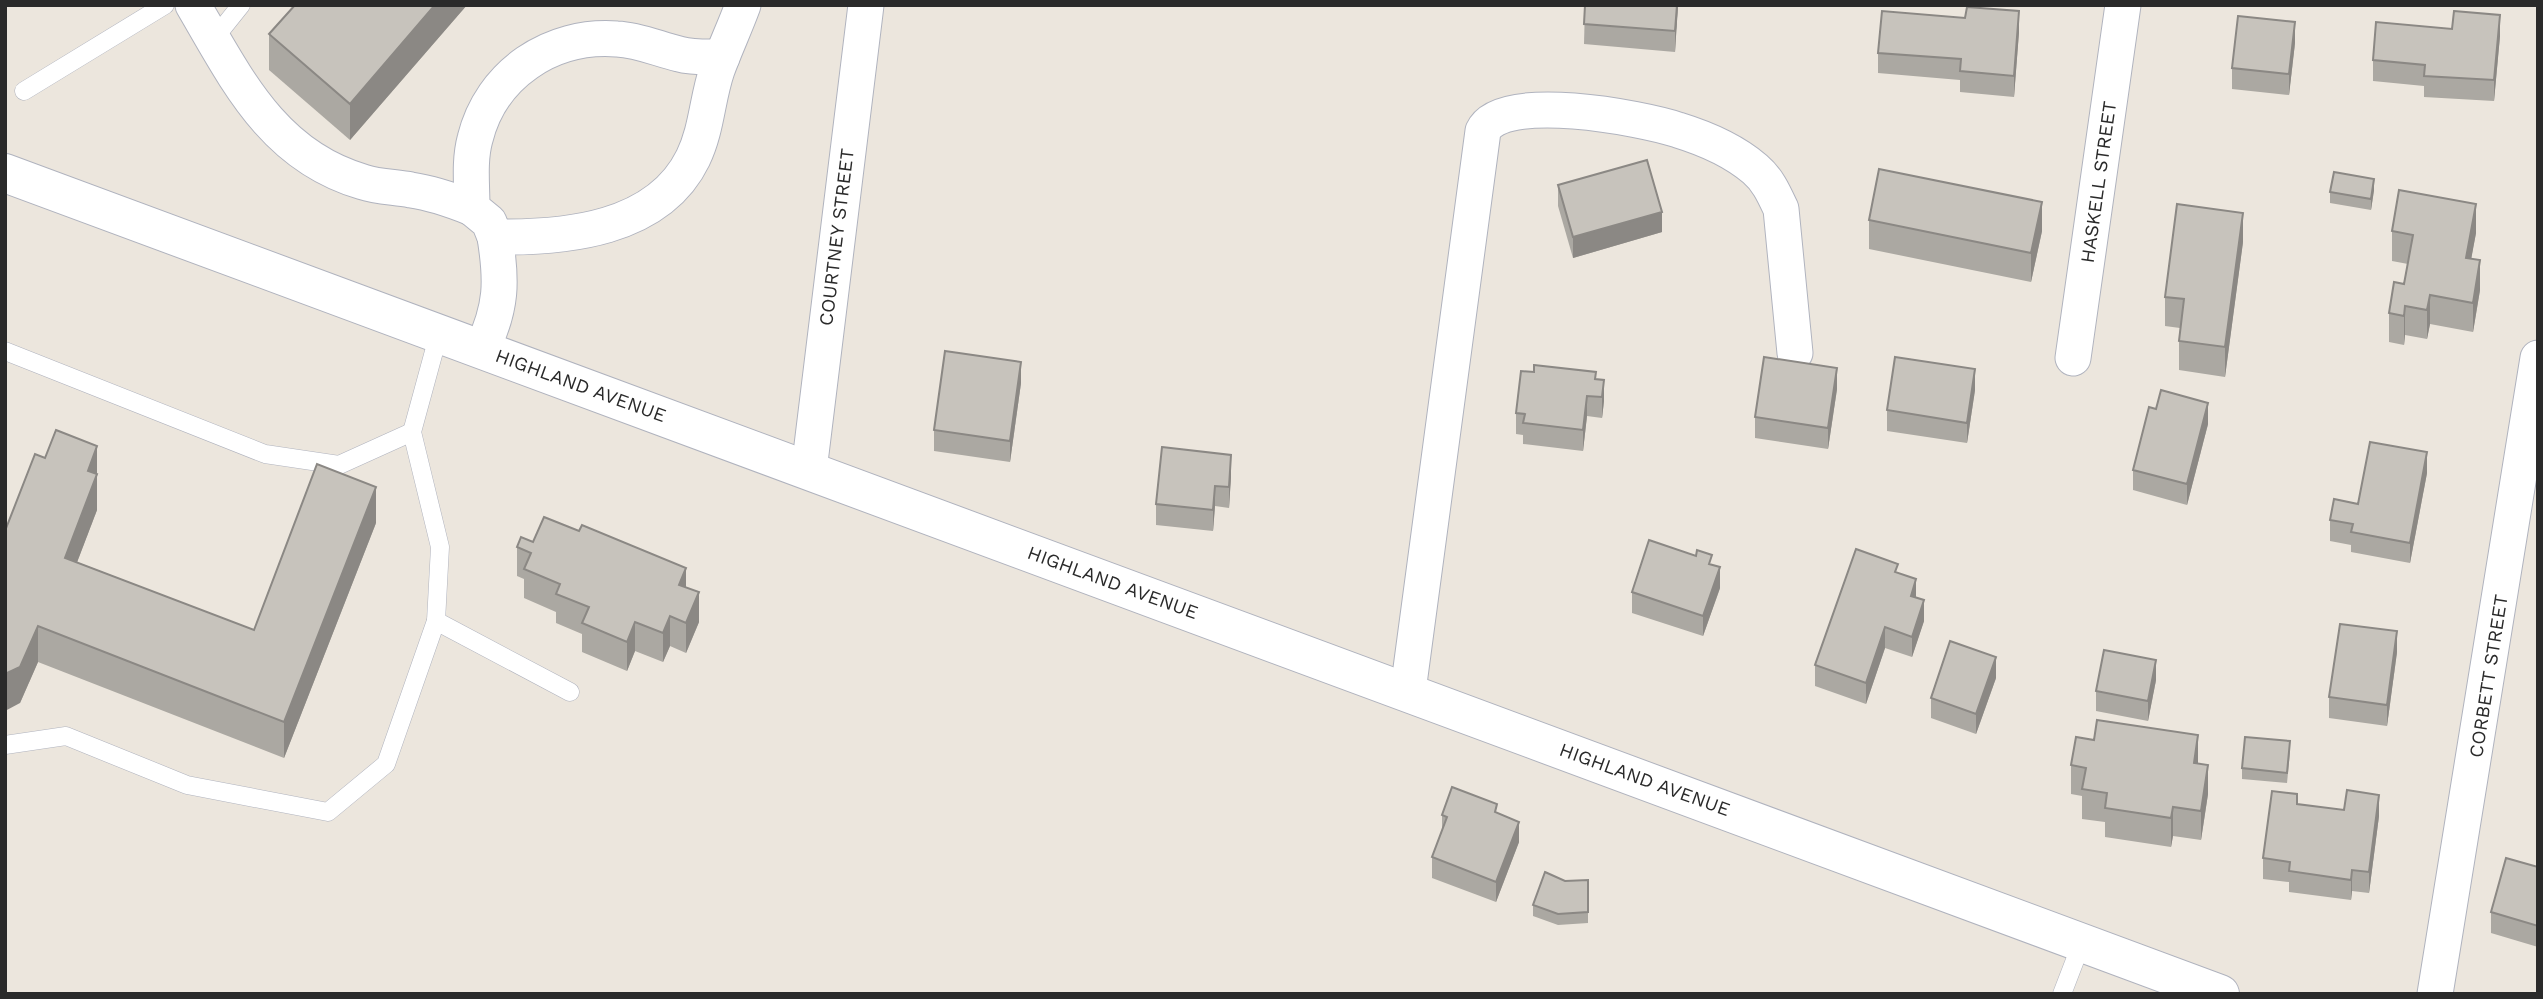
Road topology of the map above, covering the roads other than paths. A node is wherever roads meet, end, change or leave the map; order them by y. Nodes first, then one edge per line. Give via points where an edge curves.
1 (165, 5) edge
2 (192, 5) edge
3 (241, 5) edge
4 (743, 5) edge
5 (866, 5) edge
6 (2123, 5) edge
7 (213, 40) junction
8 (722, 57) junction
9 (24, 91) dead end
10 (5, 173) edge
11 (472, 208) junction
12 (495, 237) junction
13 (439, 333) junction
14 (482, 349) junction
15 (5, 351) edge
16 (1795, 353) dead end
17 (2073, 358) dead end
18 (2538, 358) edge
19 (412, 432) junction
20 (808, 470) junction
21 (436, 621) junction
22 (1408, 691) junction
23 (570, 692) dead end
24 (5, 746) edge
25 (2082, 942) junction
26 (2062, 994) edge
27 (2220, 994) edge
28 (2435, 994) edge

1 - 9 lane
2 - 7 street
3 - 7 lane
4 - 8 street
5 - 20 street, COURTNEY STREET
6 - 17 street, HASKELL STREET
7 - 11 street via 269,124 312,161 364,183 429,193
8 - 11 street via 682,55 640,42 598,38 540,54 502,85 485,111 471,161
8 - 12 street via 699,144 684,174 670,188 637,211 597,228 551,236
10 - 13 main road, HIGHLAND AVENUE
11 - 12 street via 489,222
12 - 14 street via 501,295
13 - 14 main road, HIGHLAND AVENUE
13 - 19 lane
14 - 20 main road, HIGHLAND AVENUE
15 - 19 lane via 265,454 339,465
16 - 22 street via 1781,209 1772,187 1755,168 1708,141 1615,116 1563,110 1518,112 1499,114 1487,122
18 - 28 street, CORBETT STREET
19 - 21 lane via 440,547
20 - 22 main road, HIGHLAND AVENUE
21 - 23 lane
21 - 24 lane via 386,764 328,812 187,785 66,736
22 - 25 main road, HIGHLAND AVENUE
25 - 26 lane
25 - 27 main road, HIGHLAND AVENUE

